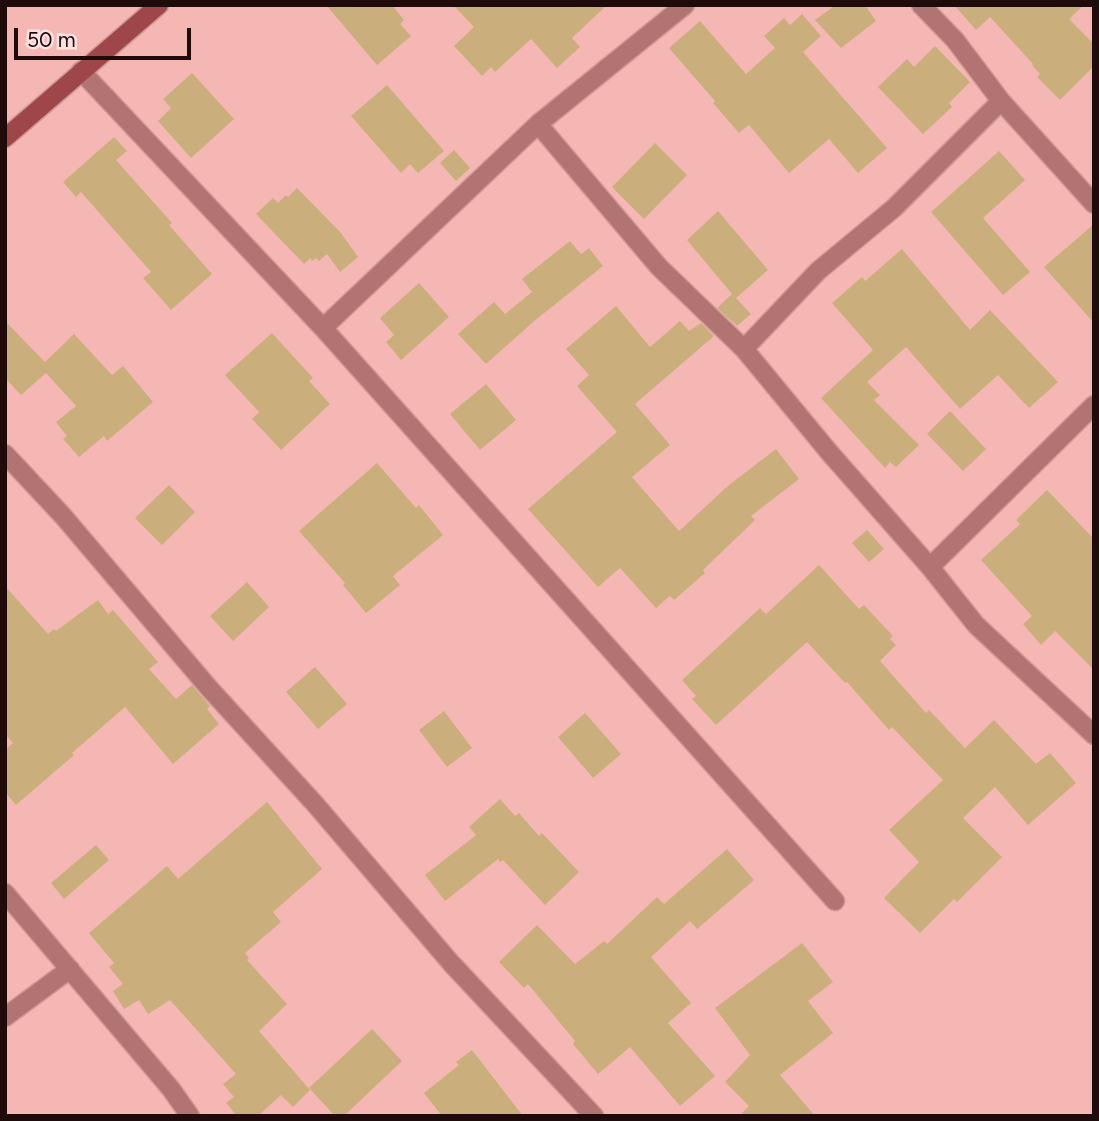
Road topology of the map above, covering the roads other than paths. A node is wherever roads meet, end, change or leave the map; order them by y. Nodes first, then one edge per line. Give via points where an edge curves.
1 (159, 5) edge
2 (685, 5) edge
3 (921, 5) edge
4 (81, 71) junction
5 (1001, 101) junction
6 (538, 124) junction
7 (5, 138) edge
8 (1094, 204) edge
9 (323, 328) junction
10 (744, 349) junction
11 (1094, 405) edge
12 (5, 454) edge
13 (930, 566) junction
14 (1094, 735) edge
15 (5, 893) edge
16 (835, 901) dead end
17 (70, 969) junction
18 (5, 1017) edge
19 (190, 1116) edge
20 (594, 1116) edge

1 - 4 street
2 - 6 street
3 - 5 street via 955,40
4 - 7 street
4 - 9 street
5 - 8 street
5 - 10 street via 894,208 818,271
6 - 9 street
6 - 10 street via 659,267
9 - 16 street
10 - 13 street
11 - 13 street
12 - 20 street via 451,963
13 - 14 street via 976,625
15 - 17 street
17 - 18 street
17 - 19 street

